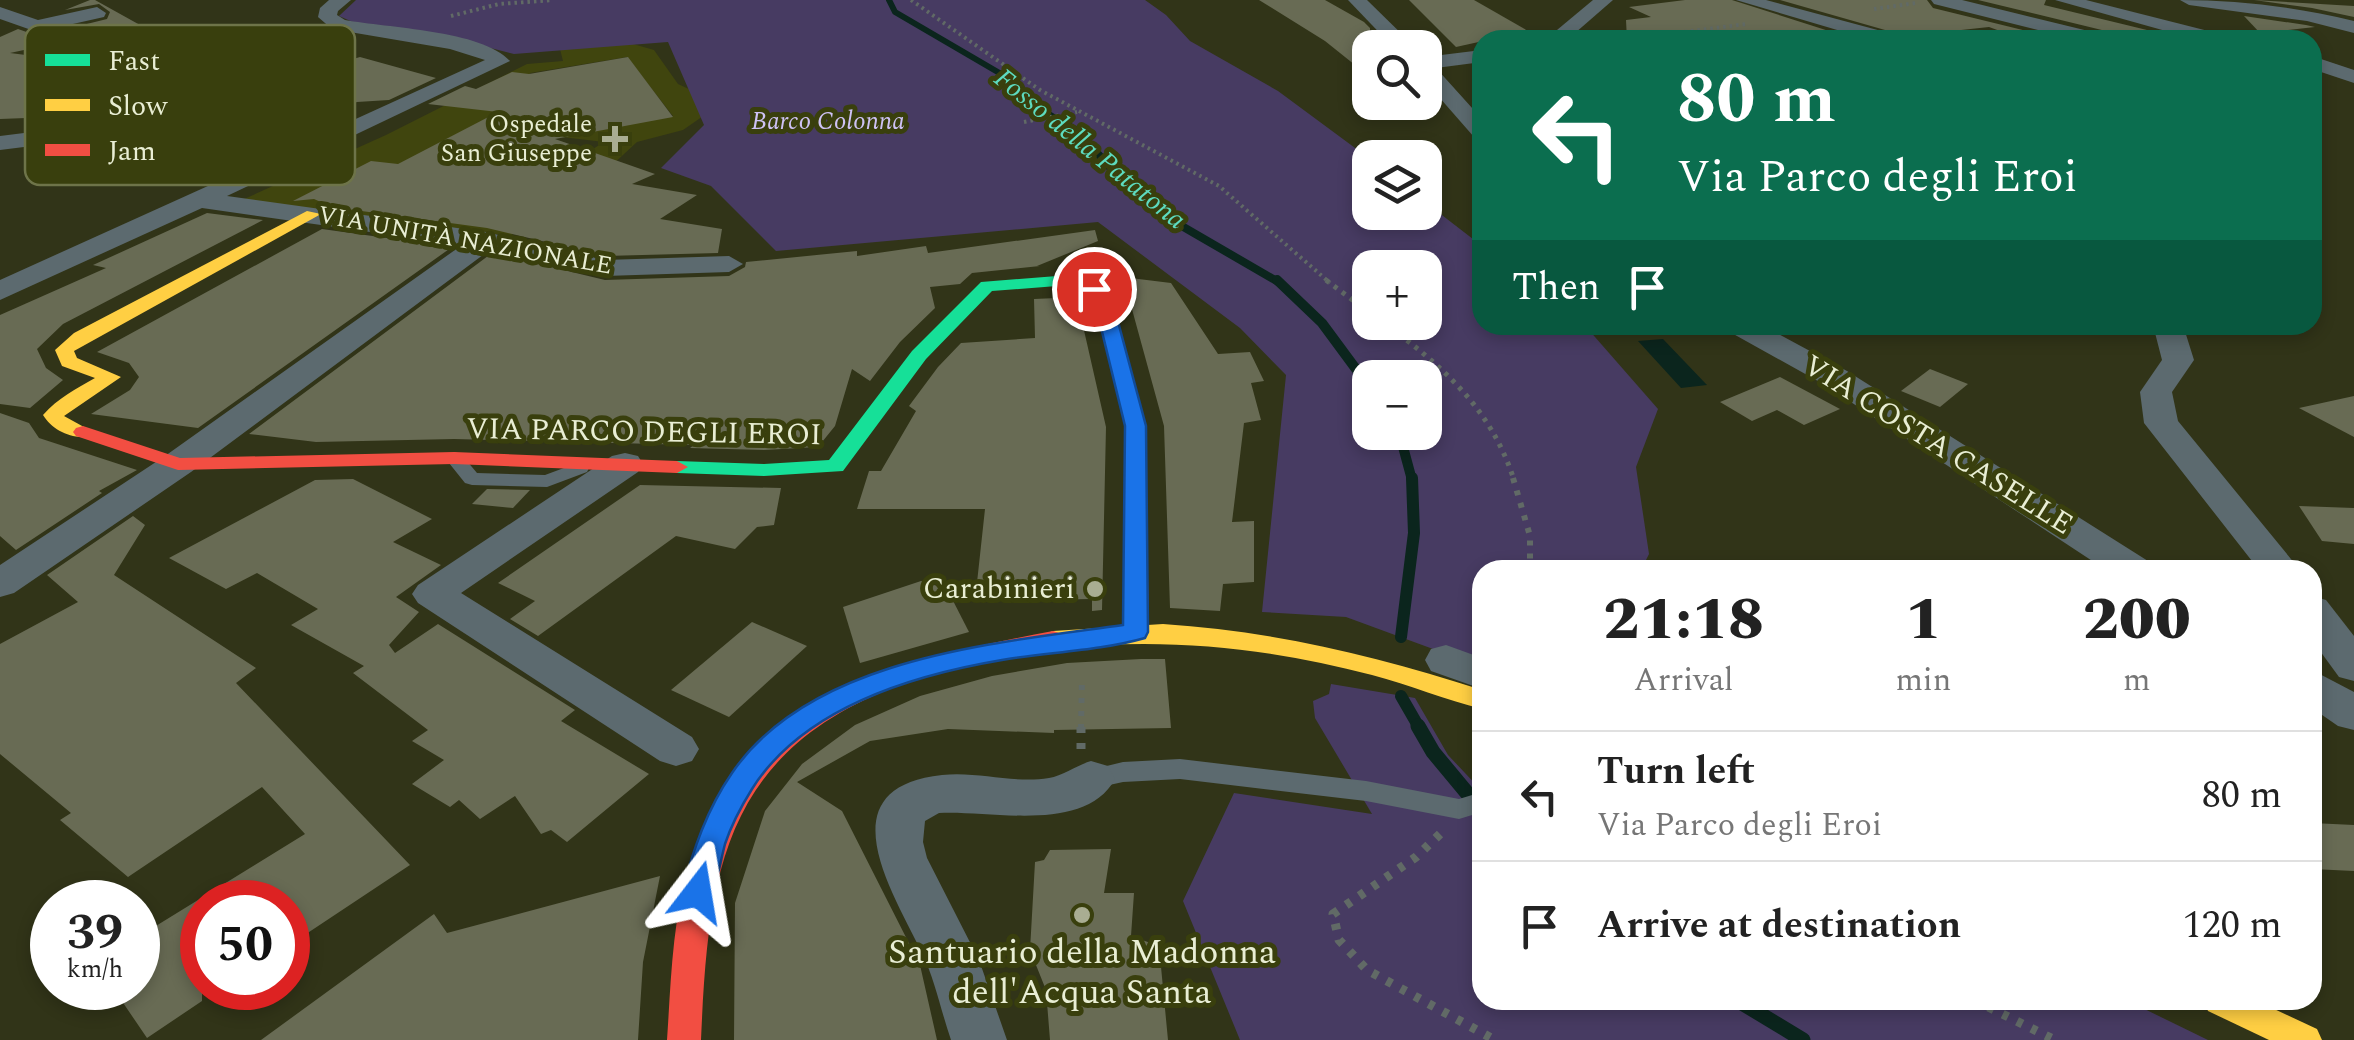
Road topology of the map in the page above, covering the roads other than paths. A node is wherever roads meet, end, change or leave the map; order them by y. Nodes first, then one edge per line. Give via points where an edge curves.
1 (342, 0) edge
2 (1357, 0) edge
3 (1604, 0) edge
4 (1746, 0) edge
5 (1940, 0) edge
6 (2064, 0) edge
7 (2093, 0) edge
8 (2188, 0) edge
9 (0, 13) edge
10 (96, 13) dead end
11 (35, 25) edge
12 (42, 25) edge
13 (339, 25) edge
14 (2354, 27) edge
15 (355, 28) edge
16 (1388, 30) edge
17 (1568, 30) edge
18 (1856, 30) edge
19 (2062, 30) edge
20 (2182, 30) edge
21 (2206, 30) edge
22 (2327, 48) edge
23 (1472, 58) edge
24 (1442, 63) edge
25 (2354, 77) edge
26 (1442, 86) edge
27 (1472, 120) edge
28 (355, 129) edge
29 (25, 139) edge
30 (0, 142) edge
31 (234, 185) edge
32 (202, 200) junction
33 (314, 214) junction
34 (486, 240) junction
35 (729, 264) dead end
36 (0, 291) edge
37 (1757, 335) edge
38 (2171, 335) edge
39 (611, 463) junction
40 (178, 464) junction
41 (2119, 560) edge
42 (2272, 560) edge
43 (0, 584) edge
44 (2322, 623) edge
45 (1136, 632) junction
46 (2354, 666) edge
47 (2322, 693) edge
48 (1472, 696) edge
49 (2354, 714) edge
50 (676, 749) dead end
51 (1085, 763) joint
52 (1468, 807) edge
53 (2241, 1010) edge
54 (684, 1040) edge
55 (979, 1040) edge
56 (2305, 1040) edge

1 - 13 street via 327,17
2 - 16 street
3 - 17 street
4 - 18 street
5 - 19 street
6 - 20 street
7 - 21 street
8 - 14 street
9 - 11 street
10 - 12 street
15 - 28 street via 464,47 500,62
22 - 25 street
23 - 24 street
26 - 27 street
29 - 30 street
31 - 32 street
32 - 33 street, VIA UNITÀ NAZIONALE
32 - 36 street
33 - 34 street, VIA UNITÀ NAZIONALE
33 - 40 street via 64,350 68,362 111,377 68,401 54,414 58,422
34 - 35 street, VIA UNITÀ NAZIONALE via 605,268
34 - 40 street
37 - 41 street, VIA COSTA CASELLE via 1866,396
38 - 42 street via 2178,360 2156,392 2161,423
39 - 40 street, VIA PARCO DEGLI EROI via 454,458
39 - 45 street, VIA PARCO DEGLI EROI via 835,466 919,355 987,286 1057,281 1094,289 1104,303 1135,426
39 - 50 street via 432,594
40 - 43 street
44 - 46 street
45 - 48 street via 1330,654
45 - 54 street via 918,670 847,696 785,734 742,780 712,838 692,917
47 - 49 street
51 - 52 lane
51 - 55 street via 1078,788 1048,797 926,795 898,824 901,851 952,959
53 - 56 street

